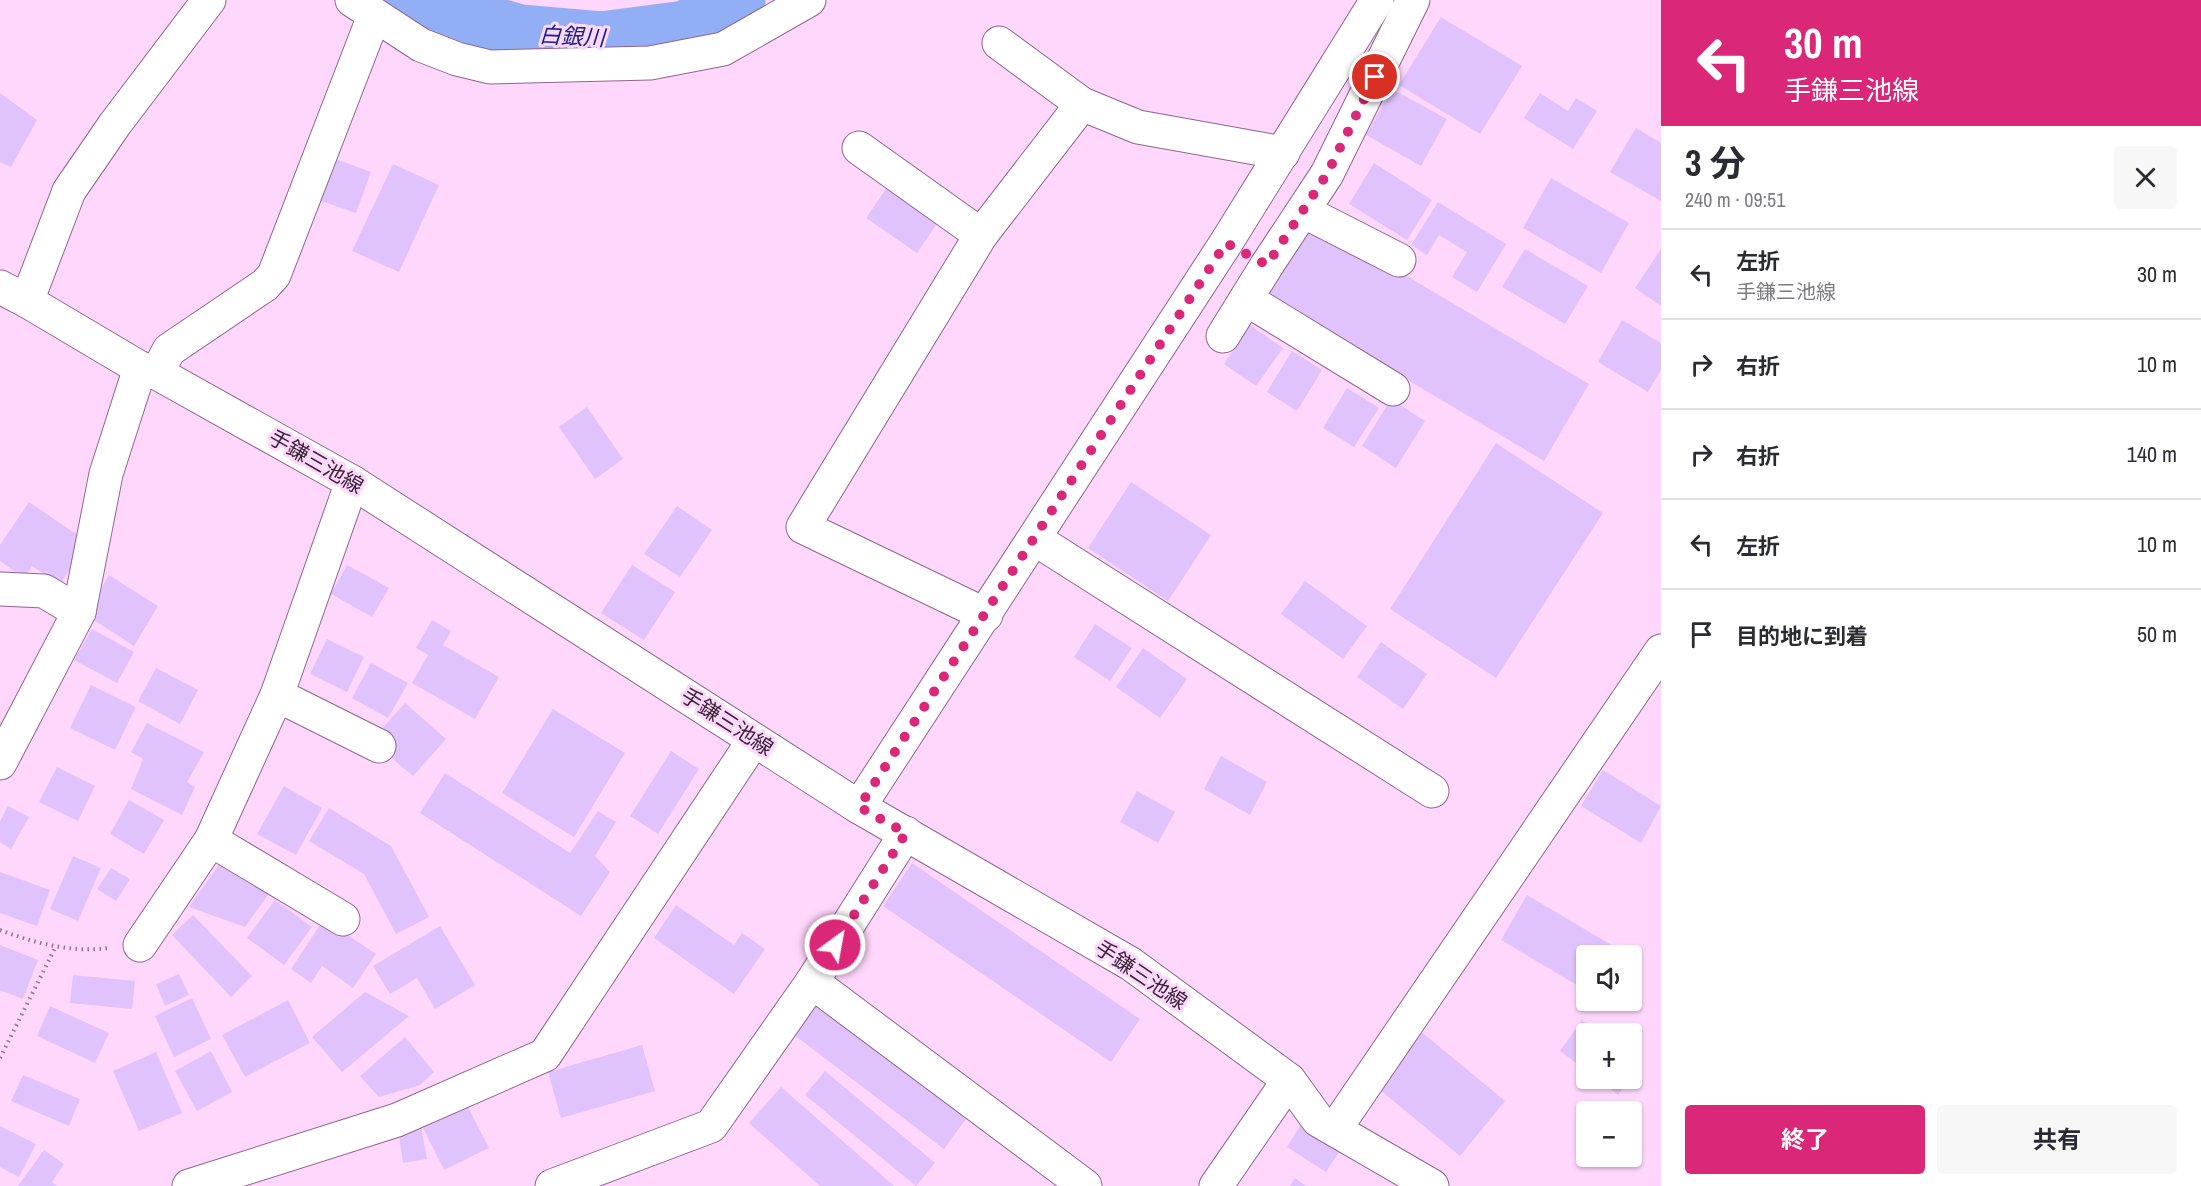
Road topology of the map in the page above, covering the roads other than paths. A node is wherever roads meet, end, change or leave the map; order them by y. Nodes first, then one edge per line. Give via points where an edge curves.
1 (209, 0) edge
2 (809, 0) edge
3 (1377, 0) edge
4 (1413, 0) edge
5 (363, 8) edge
6 (999, 43) dead end
7 (1082, 104) junction
8 (859, 148) dead end
9 (1283, 153) junction
10 (1303, 211) junction
11 (981, 235) junction
12 (1226, 243) junction
13 (1399, 260) dead end
14 (1267, 265) junction
15 (14, 294) edge
16 (1246, 299) junction
17 (1223, 336) dead end
18 (149, 371) junction
19 (1393, 389) dead end
20 (352, 482) junction
21 (1035, 539) junction
22 (0, 589) edge
23 (79, 612) junction
24 (986, 615) junction
25 (1661, 651) edge
26 (277, 695) junction
27 (754, 740) junction
28 (379, 746) dead end
29 (0, 763) edge
30 (1432, 791) dead end
31 (859, 807) junction
32 (906, 833) junction
33 (211, 840) junction
34 (343, 919) dead end
35 (140, 945) road end
36 (812, 982) junction
37 (1288, 1080) junction
38 (1335, 1129) junction
39 (189, 1186) edge
40 (552, 1186) edge
41 (1085, 1186) edge
42 (1216, 1186) edge
43 (1432, 1186) edge

1 - 15 street via 69,191
2 - 5 street via 723,49 650,63 490,67 421,45
3 - 9 street
4 - 10 street via 1327,174
5 - 18 street via 274,275 169,350
6 - 7 street
7 - 9 street via 1138,127
7 - 11 street
8 - 11 street
9 - 12 street
10 - 13 street
10 - 14 street
11 - 24 street via 803,527
12 - 14 street
12 - 21 street
14 - 16 street
15 - 18 street, 手鎌三池線
16 - 17 street
16 - 19 street
18 - 20 street, 手鎌三池線
18 - 23 street via 106,474
20 - 26 street
20 - 27 street, 手鎌三池線
21 - 24 street
21 - 30 street
22 - 23 street via 44,591
23 - 29 street
24 - 31 street
25 - 38 street
26 - 28 street
26 - 33 street
27 - 31 street, 手鎌三池線
27 - 39 street via 545,1055 397,1120
31 - 32 street, 手鎌三池線
32 - 36 street
32 - 37 street, 手鎌三池線 via 1131,964
33 - 34 street
33 - 35 street
36 - 40 street via 711,1126
36 - 41 street
37 - 38 street, 手鎌三池線 via 1318,1120
37 - 42 street
38 - 43 street, 手鎌三池線

